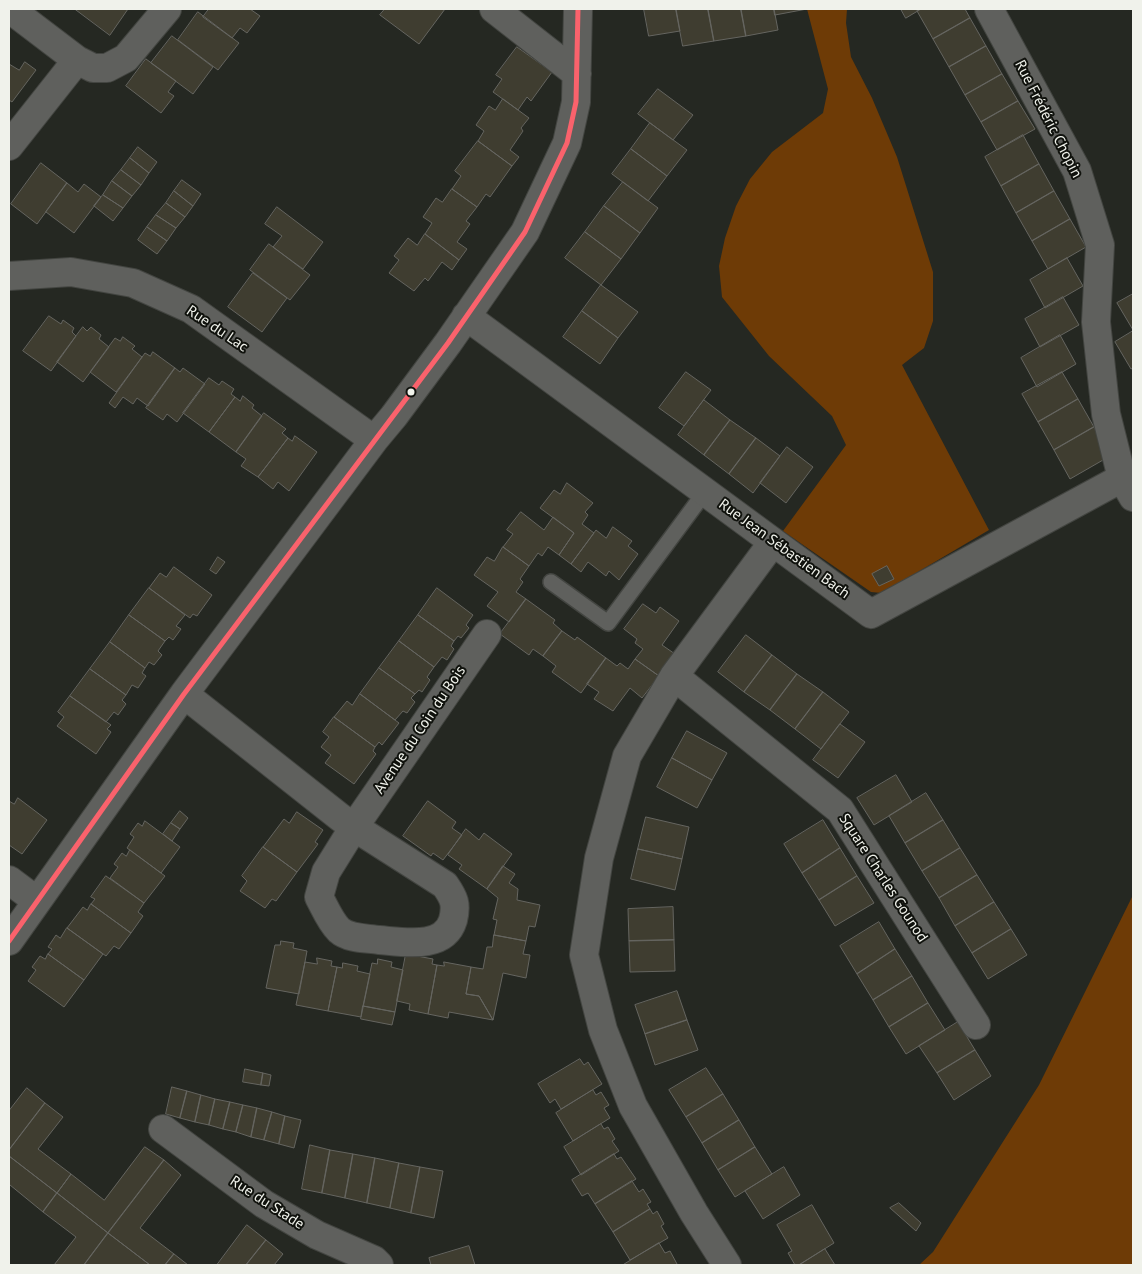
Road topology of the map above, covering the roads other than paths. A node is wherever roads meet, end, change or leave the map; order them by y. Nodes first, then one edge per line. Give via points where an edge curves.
1 (10, 9) edge
2 (167, 9) edge
3 (494, 9) edge
4 (578, 9) edge
5 (989, 9) edge
6 (77, 60) junction
7 (577, 74) junction
8 (9, 146) edge
9 (9, 276) edge
10 (466, 316) junction
11 (374, 440) junction
12 (1128, 487) edge
13 (705, 492) junction
14 (773, 542) junction
15 (551, 582) dead end
16 (487, 634) dead end
17 (674, 676) junction
18 (184, 694) junction
19 (354, 827) junction
20 (9, 880) edge
21 (37, 901) junction
22 (9, 940) edge
23 (976, 1025) dead end
24 (163, 1129) dead end
25 (379, 1265) edge
26 (727, 1265) edge

1 - 6 street
2 - 6 street via 126,58 107,68 93,68
3 - 7 street
4 - 7 street
5 - 12 street, Rue Frédéric Chopin via 1077,171 1100,245 1096,322 1106,414
6 - 8 street
7 - 10 street via 576,102 567,143 526,232
9 - 11 street, Rue du Lac via 71,272 133,283 191,309
10 - 11 street
10 - 13 street, Rue Jean Sébastien Bach
11 - 18 street
12 - 14 street, Rue Jean Sébastien Bach via 872,614
13 - 14 street, Rue Jean Sébastien Bach
13 - 15 lane via 608,623
14 - 17 street
16 - 19 street, Avenue du Coin du Bois
17 - 23 street, Square Charles Gounod via 840,810
17 - 26 street via 627,756 599,858 584,955 603,1030 633,1106
18 - 19 street, Avenue du Coin du Bois
18 - 21 street
19 - 19 street, Avenue du Coin du Bois via 445,886 454,899 455,913 450,930 437,940 407,943 355,937 340,931 319,897 326,872
20 - 21 street
21 - 22 street
24 - 25 street, Rue du Stade via 264,1204 317,1235

